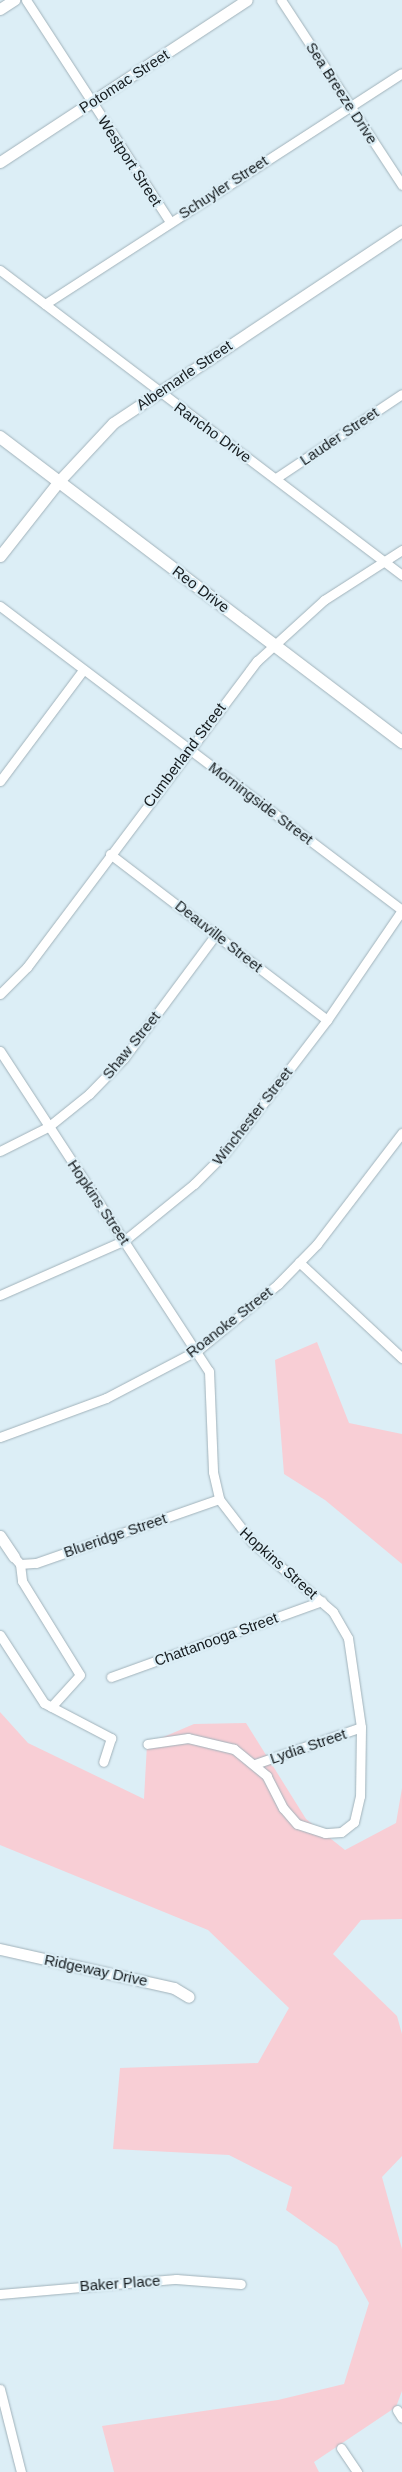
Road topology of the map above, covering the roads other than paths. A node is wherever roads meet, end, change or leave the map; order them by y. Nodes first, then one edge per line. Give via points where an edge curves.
1 (14, 0) edge
2 (26, 0) edge
3 (247, 0) edge
4 (281, 0) edge
5 (0, 10) edge
6 (402, 73) edge
7 (92, 102) junction
8 (349, 104) junction
9 (0, 162) edge
10 (402, 185) edge
11 (170, 222) junction
12 (402, 231) edge
13 (0, 270) edge
14 (45, 304) junction
15 (158, 391) junction
16 (402, 394) edge
17 (0, 437) edge
18 (276, 478) junction
19 (59, 481) junction
20 (402, 550) edge
21 (0, 556) edge
22 (383, 561) junction
23 (402, 575) edge
24 (0, 606) edge
25 (274, 644) junction
26 (83, 670) junction
27 (402, 742) edge
28 (188, 748) junction
29 (0, 781) edge
30 (110, 854) junction
31 (402, 910) edge
32 (217, 933) junction
33 (0, 994) edge
34 (327, 1020) junction
35 (0, 1051) edge
36 (48, 1127) junction
37 (402, 1132) edge
38 (0, 1151) edge
39 (125, 1240) junction
40 (299, 1262) junction
41 (0, 1295) edge
42 (198, 1350) junction
43 (400, 1356) edge
44 (0, 1437) edge
45 (219, 1499) junction
46 (0, 1536) edge
47 (17, 1561) junction
48 (322, 1601) junction
49 (0, 1635) edge
50 (111, 1677) dead end
51 (51, 1707) junction
52 (361, 1727) junction
53 (147, 1744) dead end
54 (102, 1762) dead end
55 (255, 1764) junction
56 (0, 1949) edge
57 (189, 1997) dead end
58 (241, 2284) dead end
59 (0, 2294) edge
60 (0, 2389) edge
61 (341, 2448) dead end
62 (21, 2472) edge
63 (356, 2472) edge

1 - 5 street
2 - 7 street, Westport Street
3 - 7 street, Potomac Street
4 - 8 street, Sea Breeze Drive
6 - 8 street, Schuyler Street
7 - 9 street, Potomac Street
7 - 11 street, Westport Street
8 - 10 street, Sea Breeze Drive
8 - 11 street, Schuyler Street
11 - 14 street, Schuyler Street
12 - 15 street, Albemarle Street
13 - 14 street, Rancho Drive
14 - 15 street, Rancho Drive
15 - 18 street, Rancho Drive
15 - 19 street, Albemarle Street via 113,423
16 - 18 street, Lauder Street
17 - 19 main road, Reo Drive
18 - 22 street, Rancho Drive
19 - 21 street, Albemarle Street
19 - 25 main road, Reo Drive
20 - 22 street, Cumberland Street
22 - 23 street, Rancho Drive
22 - 25 street, Cumberland Street via 324,600
24 - 26 street, Morningside Street
25 - 27 main road, Reo Drive
25 - 28 street, Cumberland Street
26 - 28 street, Morningside Street
26 - 29 street
28 - 30 street, Cumberland Street
28 - 31 street, Morningside Street
30 - 32 street, Deauville Street
30 - 33 street, Cumberland Street via 27,967
31 - 34 street, Winchester Street
32 - 34 street, Deauville Street
32 - 36 street, Shaw Street via 124,1058
34 - 39 street, Winchester Street via 226,1152 176,1201
35 - 36 street, Hopkins Street
36 - 38 street, Shaw Street
36 - 39 street, Hopkins Street
37 - 40 street, Roanoke Street
39 - 41 street, Winchester Street
39 - 42 street, Hopkins Street
40 - 42 street, Roanoke Street
40 - 43 street
42 - 44 street, Roanoke Street via 106,1398
42 - 45 street, Hopkins Street via 213,1387 213,1472
45 - 47 street, Blueridge Street via 36,1563
45 - 48 street, Hopkins Street via 252,1542
46 - 47 street
47 - 51 street via 22,1581 80,1675
48 - 50 street, Chattanooga Street
48 - 52 street, Hopkins Street via 338,1619 352,1650
49 - 51 street
51 - 54 street via 111,1738
52 - 55 street, Lydia Street
52 - 55 street, Hopkins Street via 356,1814 342,1832 318,1832 298,1824
53 - 55 street, Hopkins Street via 188,1738 214,1742 234,1749
56 - 57 street, Ridgeway Drive via 174,1988
58 - 59 street, Baker Place via 176,2279
60 - 62 street
61 - 63 street

